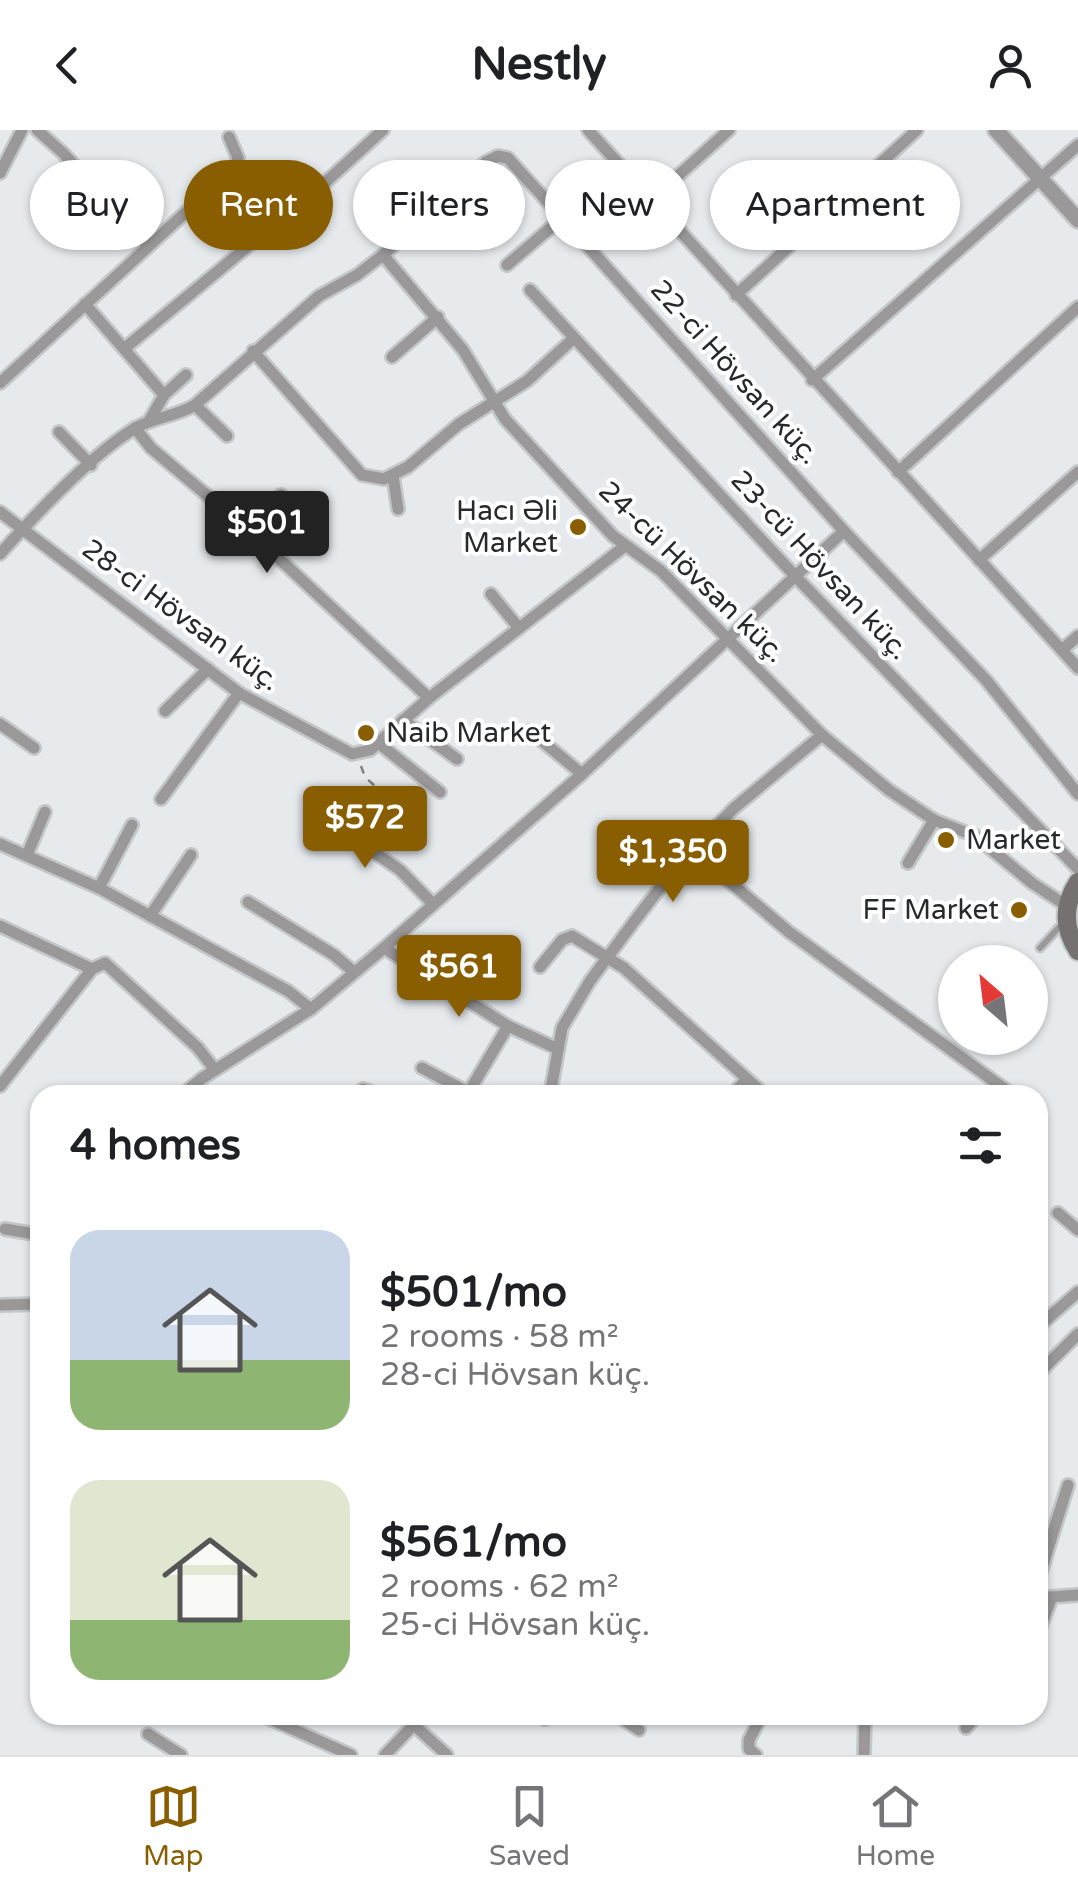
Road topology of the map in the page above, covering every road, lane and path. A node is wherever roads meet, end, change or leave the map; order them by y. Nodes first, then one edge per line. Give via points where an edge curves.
1 (22, 130) edge
2 (37, 130) edge
3 (383, 130) edge
4 (588, 130) edge
5 (729, 130) edge
6 (917, 130) edge
7 (996, 130) edge
8 (229, 137) dead end
9 (1078, 145) edge
10 (69, 160) edge
11 (238, 160) edge
12 (615, 160) edge
13 (690, 165) edge
14 (0, 173) edge
15 (333, 173) edge
16 (1040, 178) junction
17 (545, 199) edge
18 (184, 214) edge
19 (1078, 220) edge
20 (164, 232) edge
21 (545, 233) edge
22 (690, 244) edge
23 (144, 250) edge
24 (244, 250) edge
25 (591, 250) edge
26 (383, 255) junction
27 (508, 266) dead end
28 (530, 290) dead end
29 (736, 295) junction
30 (84, 304) junction
31 (1078, 307) edge
32 (438, 317) junction
33 (574, 338) junction
34 (125, 348) junction
35 (253, 352) junction
36 (392, 357) dead end
37 (186, 375) dead end
38 (812, 380) junction
39 (0, 383) edge
40 (164, 395) junction
41 (494, 402) junction
42 (195, 405) junction
43 (149, 421) junction
44 (136, 428) junction
45 (58, 432) dead end
46 (227, 436) dead end
47 (91, 465) junction
48 (898, 472) junction
49 (1078, 472) edge
50 (392, 476) junction
51 (281, 495) dead end
52 (398, 509) dead end
53 (0, 512) edge
54 (310, 520) dead end
55 (247, 529) junction
56 (22, 530) junction
57 (844, 531) junction
58 (625, 546) junction
59 (0, 554) edge
60 (276, 555) junction
61 (979, 560) junction
62 (796, 577) junction
63 (491, 594) dead end
64 (519, 628) junction
65 (1078, 636) edge
66 (730, 639) junction
67 (1062, 650) junction
68 (1078, 668) edge
69 (208, 669) junction
70 (239, 692) junction
71 (429, 698) junction
72 (164, 711) dead end
73 (402, 720) junction
74 (0, 724) edge
75 (530, 731) dead end
76 (822, 734) junction
77 (378, 742) junction
78 (34, 748) dead end
79 (362, 754) junction
80 (458, 760) dead end
81 (582, 774) junction
82 (440, 792) dead end
83 (1078, 794) edge
84 (161, 799) dead end
85 (45, 812) dead end
86 (318, 814) dead end
87 (934, 820) junction
88 (132, 826) dead end
89 (356, 840) junction
90 (0, 844) edge
91 (692, 850) junction
92 (27, 855) junction
93 (190, 855) dead end
94 (908, 862) dead end
95 (1078, 869) edge
96 (1078, 882) edge
97 (99, 888) junction
98 (248, 902) dead end
99 (433, 904) junction
100 (1066, 913) junction
101 (150, 916) junction
102 (0, 926) edge
103 (1042, 945) edge
104 (384, 948) junction
105 (1078, 951) edge
106 (608, 957) junction
107 (540, 967) dead end
108 (92, 970) junction
109 (354, 972) junction
110 (311, 1009) junction
111 (508, 1026) junction
112 (558, 1049) junction
113 (422, 1068) dead end
114 (215, 1070) junction
115 (748, 1079) junction
116 (195, 1085) edge
117 (454, 1085) edge
118 (473, 1085) edge
119 (552, 1085) edge
120 (742, 1085) edge
121 (754, 1085) edge
122 (999, 1085) edge
123 (0, 1086) edge
124 (1058, 1213) dead end
125 (5, 1229) dead end
126 (1078, 1230) edge
127 (30, 1233) edge
128 (1078, 1292) edge
129 (30, 1304) edge
130 (0, 1305) edge
131 (1048, 1318) edge
132 (1078, 1334) edge
133 (1048, 1364) edge
134 (1068, 1484) dead end
135 (1048, 1549) edge
136 (1078, 1595) edge
137 (1048, 1598) edge
138 (1052, 1598) junction
139 (1048, 1608) edge
140 (284, 1725) edge
141 (414, 1725) edge
142 (423, 1725) edge
143 (632, 1725) edge
144 (757, 1725) edge
145 (865, 1725) edge
146 (968, 1725) edge
147 (966, 1728) dead end
148 (639, 1730) dead end
149 (148, 1734) dead end
150 (182, 1755) edge
151 (351, 1755) edge
152 (385, 1755) edge
153 (447, 1755) edge
154 (756, 1755) edge
155 (864, 1755) edge

1 - 14 street
2 - 10 street
3 - 15 street
4 - 12 street
5 - 13 street
6 - 29 street
7 - 16 street
8 - 11 street
9 - 16 street
16 - 19 street
16 - 38 street
17 - 26 street, 22-ci Hövsan küç. via 508,158 498,156
18 - 20 street
21 - 27 street
22 - 29 street
23 - 30 street
24 - 34 street
25 - 57 street, 22-ci Hövsan küç.
26 - 32 street, 24-cü Hövsan küç.
26 - 35 street, 22-ci Hövsan küç. via 319,296
28 - 33 street, 23-cü Hövsan küç.
29 - 38 street
30 - 34 street
30 - 39 street
31 - 48 street
32 - 36 street
32 - 41 street, 24-cü Hövsan küç.
33 - 41 street
33 - 62 street, 23-cü Hövsan küç.
34 - 40 street
35 - 42 street, 22-ci Hövsan küç.
35 - 50 street via 362,475
37 - 40 street
38 - 48 street
40 - 43 street
41 - 50 street
41 - 58 street, 24-cü Hövsan küç.
42 - 43 street, 22-ci Hövsan küç.
42 - 46 street
43 - 44 street, 22-ci Hövsan küç.
44 - 47 street, 22-ci Hövsan küç.
44 - 55 street
45 - 47 street
47 - 56 street, 22-ci Hövsan küç.
48 - 61 street
49 - 61 street
50 - 52 street
51 - 55 street
53 - 56 street, 28-ci Hövsan küç.
54 - 60 street
55 - 60 street
56 - 59 street, 22-ci Hövsan küç.
56 - 69 street, 28-ci Hövsan küç.
57 - 62 street
57 - 83 street, 22-ci Hövsan küç. via 986,680
58 - 64 street
58 - 66 street, 24-cü Hövsan küç. via 661,571
60 - 71 street
61 - 67 street
62 - 66 street
62 - 95 street, 23-cü Hövsan küç.
63 - 64 street
64 - 71 street
65 - 67 street
66 - 76 street, 24-cü Hövsan küç.
66 - 81 street
67 - 68 street
69 - 70 street, 28-ci Hövsan küç.
69 - 72 street
70 - 79 street, 28-ci Hövsan küç. via 343,752
70 - 84 street
71 - 73 street
73 - 77 street
73 - 80 street
74 - 78 street
75 - 81 street
76 - 87 street, 24-cü Hövsan küç.
76 - 91 street
77 - 79 street
77 - 82 street
79 - 89 path via 364,777 386,798
81 - 99 street
85 - 92 street
86 - 89 street
87 - 94 street
87 - 100 street, 24-cü Hövsan küç. via 976,836
88 - 97 street
89 - 99 street via 400,870
90 - 92 street
91 - 106 street
91 - 122 street via 789,932
92 - 97 street
93 - 101 street
96 - 100 main road
97 - 101 street
98 - 109 street
99 - 104 street
100 - 103 lane
100 - 105 main road
101 - 110 street
102 - 108 street
104 - 109 street
104 - 111 street
106 - 107 street via 566,936
106 - 112 street via 571,1011
106 - 115 street
108 - 114 street via 106,963 118,971
108 - 123 street
109 - 110 street
110 - 114 street
111 - 112 street
111 - 118 street
112 - 119 street
113 - 117 street
114 - 116 street
115 - 120 street
115 - 121 street
124 - 126 street
125 - 127 street
128 - 131 street
129 - 130 street
132 - 133 street
134 - 135 street
136 - 138 street
137 - 138 street
138 - 139 street
140 - 151 street
141 - 152 street
142 - 153 street
143 - 148 street
144 - 154 street via 749,1740
145 - 155 street
146 - 147 street
149 - 150 street

